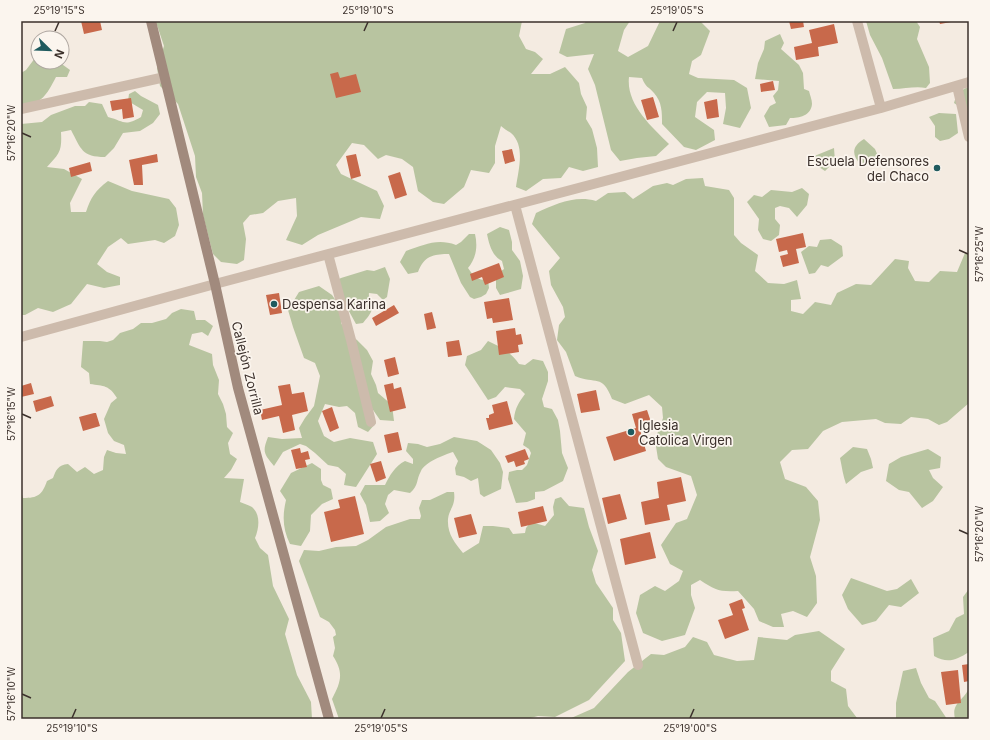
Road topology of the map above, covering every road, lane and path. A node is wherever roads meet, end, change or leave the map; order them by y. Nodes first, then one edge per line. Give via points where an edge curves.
1 (151, 21) edge
2 (857, 21) edge
3 (165, 77) junction
4 (969, 82) edge
5 (957, 86) junction
6 (881, 108) junction
7 (21, 109) edge
8 (969, 137) edge
9 (515, 205) junction
10 (328, 254) junction
11 (215, 284) junction
12 (21, 336) edge
13 (371, 422) dead end
14 (638, 665) dead end
15 (329, 719) edge

1 - 3 street, Callejón Zorrilla
2 - 6 street
3 - 7 street
3 - 11 street, Callejón Zorrilla
4 - 5 street
5 - 6 street
5 - 8 street
6 - 9 street
9 - 10 street
9 - 14 street
10 - 11 street
10 - 13 street
11 - 12 street
11 - 15 street, Callejón Zorrilla via 238,388

